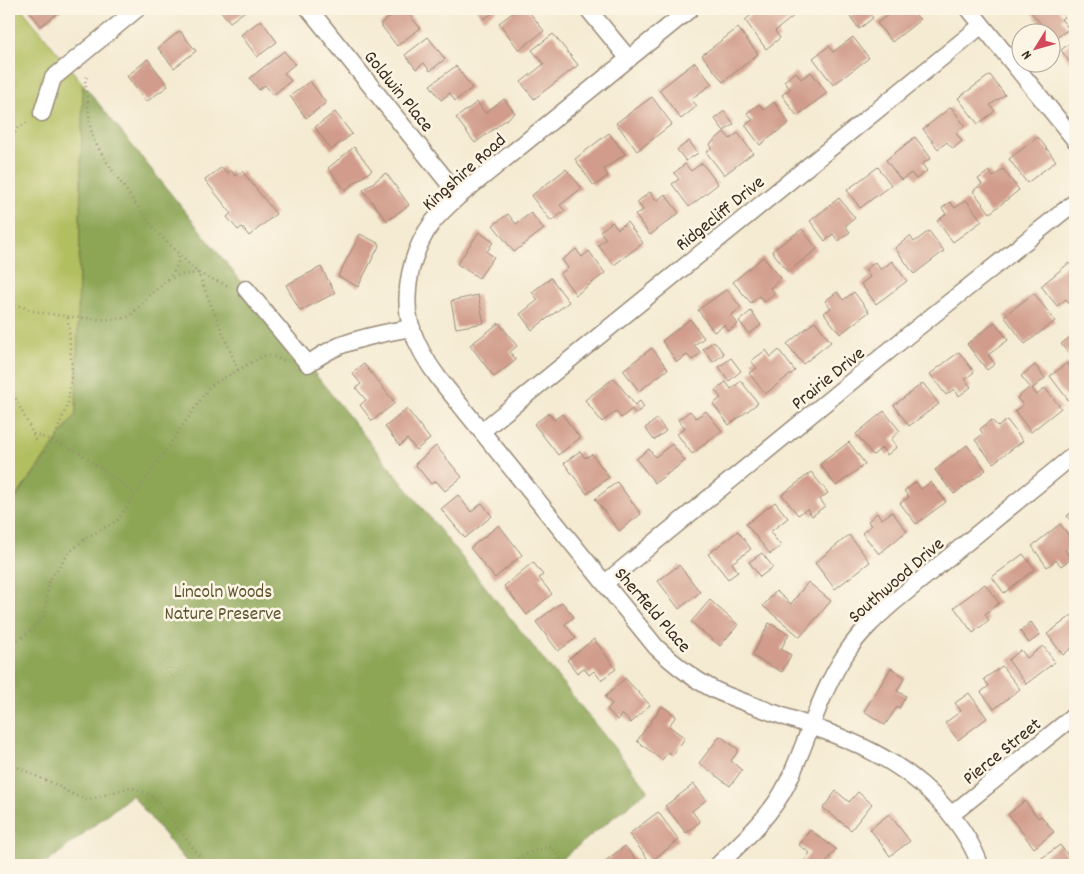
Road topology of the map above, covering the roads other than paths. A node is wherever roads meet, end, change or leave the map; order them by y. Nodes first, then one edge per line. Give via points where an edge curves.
1 (137, 9) edge
2 (309, 9) edge
3 (588, 9) edge
4 (690, 9) edge
5 (969, 9) edge
6 (982, 25) junction
7 (628, 59) junction
8 (42, 113) road end
9 (1075, 140) edge
10 (459, 196) junction
11 (1075, 202) edge
12 (246, 289) road end
13 (412, 328) junction
14 (482, 431) junction
15 (1075, 454) edge
16 (605, 583) junction
17 (1075, 715) edge
18 (811, 726) junction
19 (951, 815) junction
20 (718, 865) edge
21 (980, 865) edge

1 - 8 street via 53,78
2 - 10 street, Goldwin Place
3 - 7 street
4 - 7 street, Kingshire Road
5 - 6 street
6 - 9 street
6 - 14 street, Ridgecliff Drive
7 - 10 street, Kingshire Road
10 - 13 street, Kingshire Road via 433,222 416,257 409,283
11 - 16 street, Prairie Drive
12 - 13 street via 306,361 358,340
13 - 14 street, Sherfield Place via 427,363
14 - 16 street, Sherfield Place
15 - 18 street, Southwood Drive via 872,622 837,667
16 - 18 street, Sherfield Place via 656,647 692,678 728,696
17 - 19 street, Pierce Street
18 - 19 street, Sherfield Place via 897,765 933,794
18 - 20 street, Southwood Drive via 786,785 770,810
19 - 21 street, Sherfield Place via 968,838

